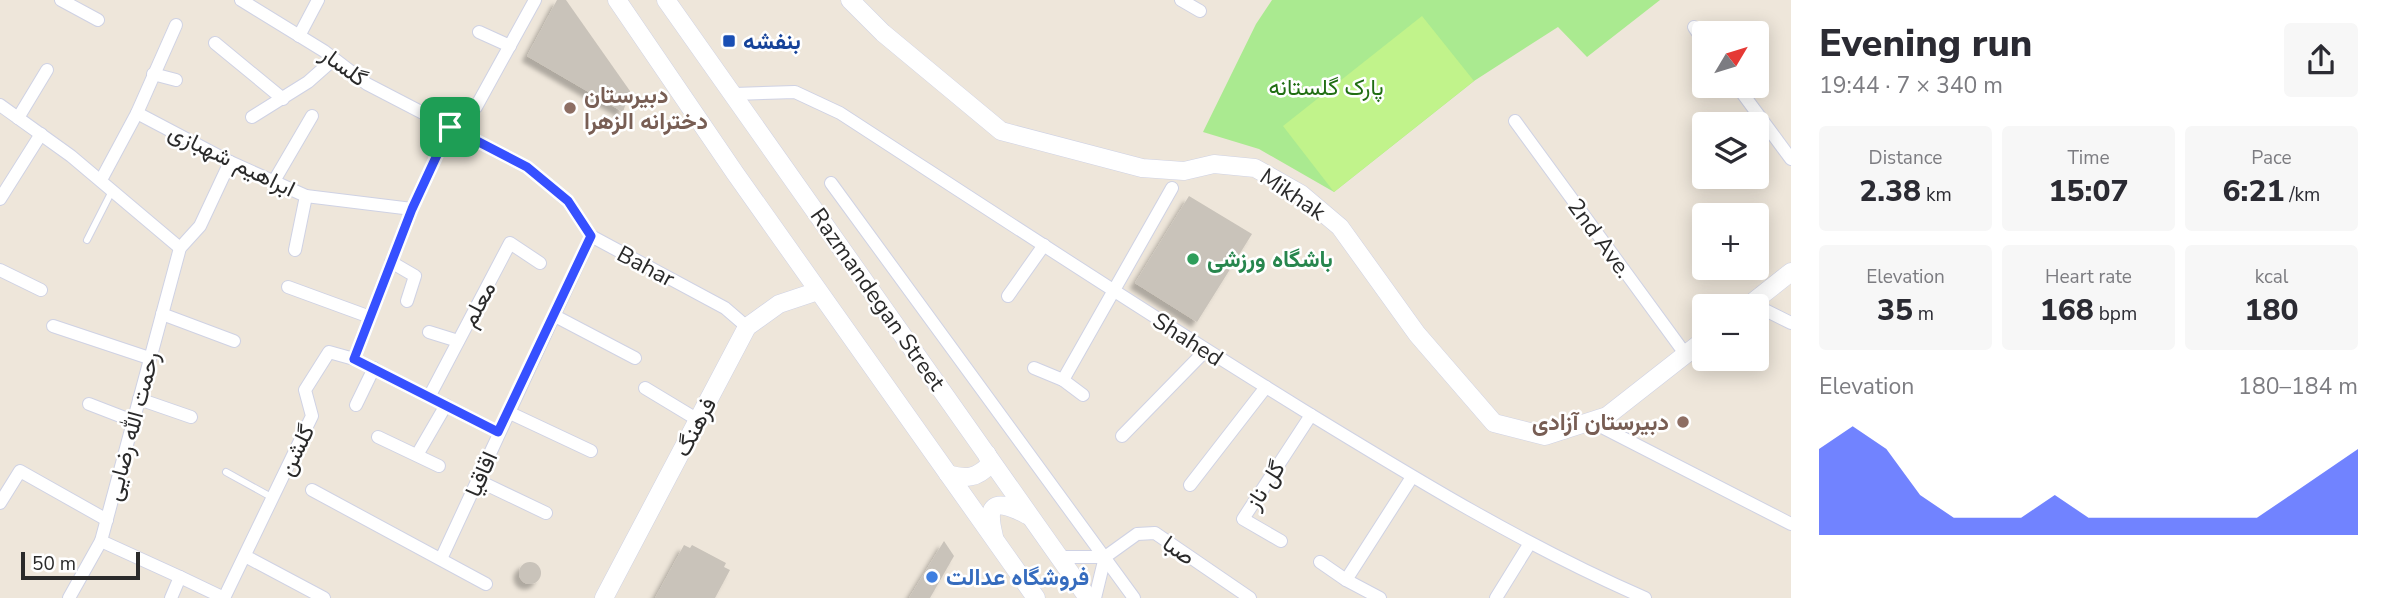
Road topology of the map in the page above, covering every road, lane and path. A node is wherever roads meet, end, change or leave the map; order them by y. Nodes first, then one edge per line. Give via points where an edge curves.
1 (61, 0) edge
2 (241, 0) edge
3 (318, 0) edge
4 (536, 0) edge
5 (617, 0) edge
6 (666, 0) edge
7 (849, 0) edge
8 (1181, 0) edge
9 (1200, 11) dead end
10 (98, 20) dead end
11 (176, 25) dead end
12 (479, 32) dead end
13 (299, 36) junction
14 (215, 43) dead end
15 (510, 46) junction
16 (334, 59) junction
17 (47, 70) dead end
18 (153, 75) junction
19 (176, 80) dead end
20 (734, 94) junction
21 (1746, 98) edge
22 (283, 99) junction
23 (0, 105) edge
24 (137, 113) junction
25 (312, 116) dead end
26 (252, 117) dead end
27 (19, 118) junction
28 (1515, 121) dead end
29 (450, 127) junction
30 (41, 134) junction
31 (1791, 159) edge
32 (230, 162) junction
33 (101, 180) junction
34 (274, 181) junction
35 (831, 183) dead end
36 (1172, 188) dead end
37 (112, 190) junction
38 (306, 196) junction
39 (0, 199) edge
40 (412, 209) junction
41 (591, 236) junction
42 (87, 240) dead end
43 (1044, 245) junction
44 (180, 248) junction
45 (295, 250) dead end
46 (391, 262) junction
47 (540, 263) dead end
48 (0, 270) edge
49 (1791, 272) edge
50 (288, 287) dead end
51 (41, 290) dead end
52 (1113, 290) junction
53 (818, 291) junction
54 (1764, 294) edge
55 (1008, 296) dead end
56 (407, 301) dead end
57 (1769, 313) edge
58 (162, 314) junction
59 (555, 316) junction
60 (370, 317) junction
61 (1791, 323) edge
62 (53, 326) dead end
63 (747, 327) junction
64 (429, 332) dead end
65 (234, 341) dead end
66 (458, 341) junction
67 (1206, 350) junction
68 (1692, 350) edge
69 (1686, 355) junction
70 (149, 358) junction
71 (635, 358) dead end
72 (354, 359) junction
73 (373, 368) junction
74 (1034, 368) dead end
75 (1063, 380) junction
76 (1266, 387) junction
77 (645, 388) dead end
78 (1083, 395) dead end
79 (429, 397) junction
80 (139, 399) junction
81 (89, 404) dead end
82 (356, 405) dead end
83 (446, 405) junction
84 (508, 412) junction
85 (1311, 415) junction
86 (191, 417) dead end
87 (698, 420) junction
88 (133, 421) junction
89 (1592, 422) junction
90 (498, 432) junction
91 (1122, 436) dead end
92 (378, 437) dead end
93 (591, 451) dead end
94 (987, 454) junction
95 (417, 455) junction
96 (439, 466) dead end
97 (226, 472) dead end
98 (948, 474) junction
99 (1412, 477) junction
100 (479, 481) junction
101 (1190, 485) dead end
102 (312, 490) dead end
103 (272, 498) junction
104 (0, 503) edge
105 (546, 513) dead end
106 (1033, 519) junction
107 (107, 520) junction
108 (1791, 524) edge
109 (994, 540) junction
110 (101, 541) junction
111 (1281, 541) dead end
112 (1530, 544) junction
113 (244, 556) junction
114 (1060, 557) junction
115 (1105, 557) junction
116 (441, 559) junction
117 (1320, 562) dead end
118 (180, 577) junction
119 (1346, 580) junction
120 (485, 584) dead end
121 (69, 598) edge
122 (171, 598) edge
123 (224, 598) edge
124 (324, 598) edge
125 (604, 598) edge
126 (1035, 598) edge
127 (1088, 598) edge
128 (1095, 598) edge
129 (1133, 598) edge
130 (1250, 598) edge
131 (1380, 598) edge
132 (1496, 598) edge
133 (1645, 598) edge

1 - 10 street
2 - 13 street, گلسار
3 - 13 street
4 - 15 street
5 - 53 main road, Razmandegan Street
6 - 20 main road, Razmandegan Street
7 - 89 main road, Mikhak via 1001,131 1142,168 1184,171 1214,164 1255,168 1290,187 1340,227 1417,334 1494,423 1545,436
8 - 9 street
11 - 18 street
12 - 15 street
13 - 16 street, گلسار
14 - 22 street
15 - 29 street via 476,107
16 - 22 street
16 - 29 street, گلسار via 367,84
17 - 27 street
18 - 19 street
18 - 24 street
20 - 43 street, Shahed via 795,92 840,113
20 - 94 main road, Razmandegan Street
21 - 31 street
22 - 26 street
23 - 27 street
24 - 32 street, ابراهیم شهبازی
24 - 33 street
25 - 34 street
27 - 30 street
28 - 69 street, 2nd Ave.
29 - 40 street
29 - 41 street, Bahar via 527,167 568,201
30 - 33 street
30 - 39 street
32 - 34 street, ابراهیم شهبازی
32 - 44 street, رحمت الله رضایی via 200,226
33 - 37 street
34 - 38 street, ابراهیم شهبازی
35 - 115 street
36 - 52 street
37 - 42 lane
37 - 44 street
38 - 40 street, ابراهیم شهبازی
38 - 45 street
40 - 46 street
41 - 59 street, اقاقیا
41 - 63 street, Bahar via 726,308
43 - 52 street, Shahed
43 - 55 street
44 - 58 street, رحمت الله رضایی
46 - 56 street via 415,276
46 - 60 street
47 - 66 street, معلم via 510,243
48 - 51 street
49 - 54 main road
50 - 60 street
52 - 67 street, Shahed
52 - 75 street
53 - 63 main road, فرهنگ via 779,304
53 - 98 main road, Razmandegan Street
57 - 61 street
58 - 65 street
58 - 70 street, رحمت الله رضایی
59 - 71 street
59 - 84 street, اقاقیا
60 - 72 street
62 - 70 street
63 - 87 main road, فرهنگ
64 - 66 street
66 - 79 street, معلم
67 - 76 street, Shahed
67 - 91 street
68 - 69 main road, Mikhak
69 - 89 main road, Mikhak via 1607,416
70 - 80 street, رحمت الله رضایی
72 - 73 street
72 - 103 street, گلشن via 330,352 305,390 312,416
73 - 79 street
73 - 82 street
74 - 75 street
75 - 78 street
76 - 85 street, Shahed
76 - 101 street
77 - 87 street
79 - 83 street
80 - 86 street
80 - 88 street, رحمت الله رضایی
81 - 88 street
83 - 90 street
83 - 95 street
84 - 90 street, اقاقیا
84 - 93 street
85 - 99 street, Shahed
85 - 111 street, گل ناز via 1243,519
87 - 125 main road, فرهنگ
88 - 107 street, رحمت الله رضایی
89 - 108 street
90 - 100 street, اقاقیا
92 - 95 street
94 - 98 main road via 989,464 974,477
94 - 106 main road, Razmandegan Street
95 - 96 street
97 - 103 lane
98 - 109 main road, Razmandegan Street
99 - 112 street, Shahed
99 - 119 street
100 - 105 street
100 - 116 street, اقاقیا
102 - 116 street
103 - 113 street, گلشن
104 - 107 street via 20,471
106 - 109 main road via 1014,507 998,505 990,517
106 - 114 main road, Razmandegan Street
107 - 110 street, رحمت الله رضایی
109 - 126 main road, Razmandegan Street
110 - 118 street, گلشن
110 - 121 street, رحمت الله رضایی
112 - 132 street
112 - 133 street, Shahed
113 - 123 street, گلشن
113 - 124 street
114 - 115 street
114 - 127 main road, Razmandegan Street
115 - 128 street
115 - 129 street
115 - 130 street, صبا via 1137,534 1155,533
116 - 120 street
117 - 119 street
118 - 122 street
118 - 123 street, گلشن
119 - 131 street

